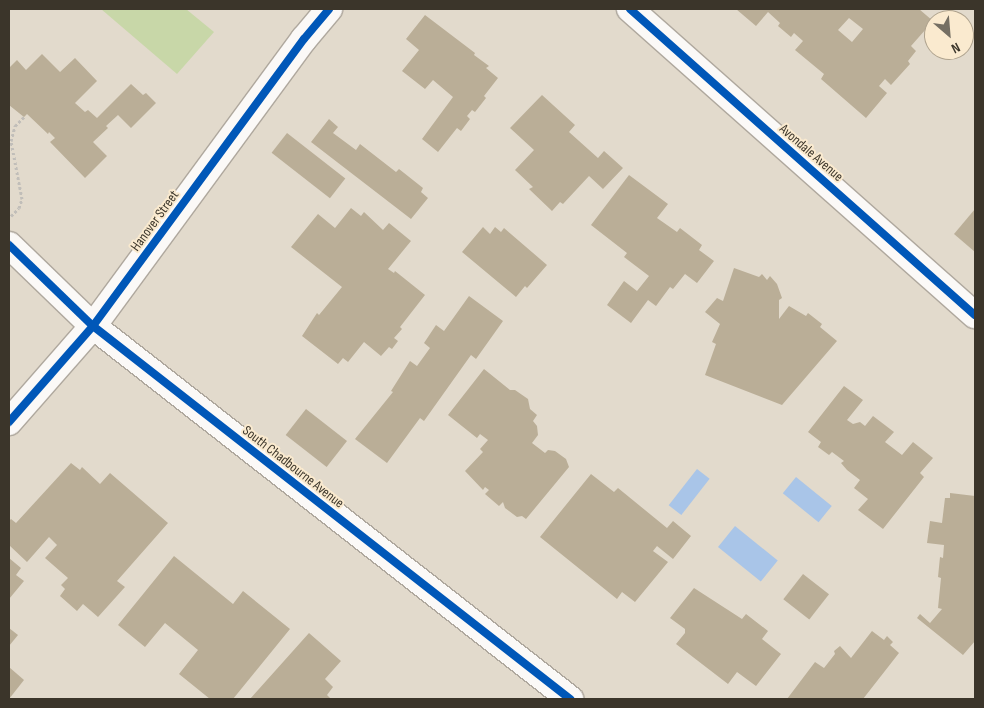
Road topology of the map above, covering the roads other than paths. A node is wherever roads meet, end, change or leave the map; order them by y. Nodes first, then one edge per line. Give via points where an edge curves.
1 (630, 9) edge
2 (323, 15) edge
3 (9, 245) edge
4 (975, 315) edge
5 (93, 326) junction
6 (9, 422) edge
7 (570, 699) edge

1 - 4 street, Avondale Avenue
2 - 5 street, Hanover Street
3 - 5 street, South Chadbourne Avenue
5 - 6 street, Hanover Street
5 - 7 street, South Chadbourne Avenue

